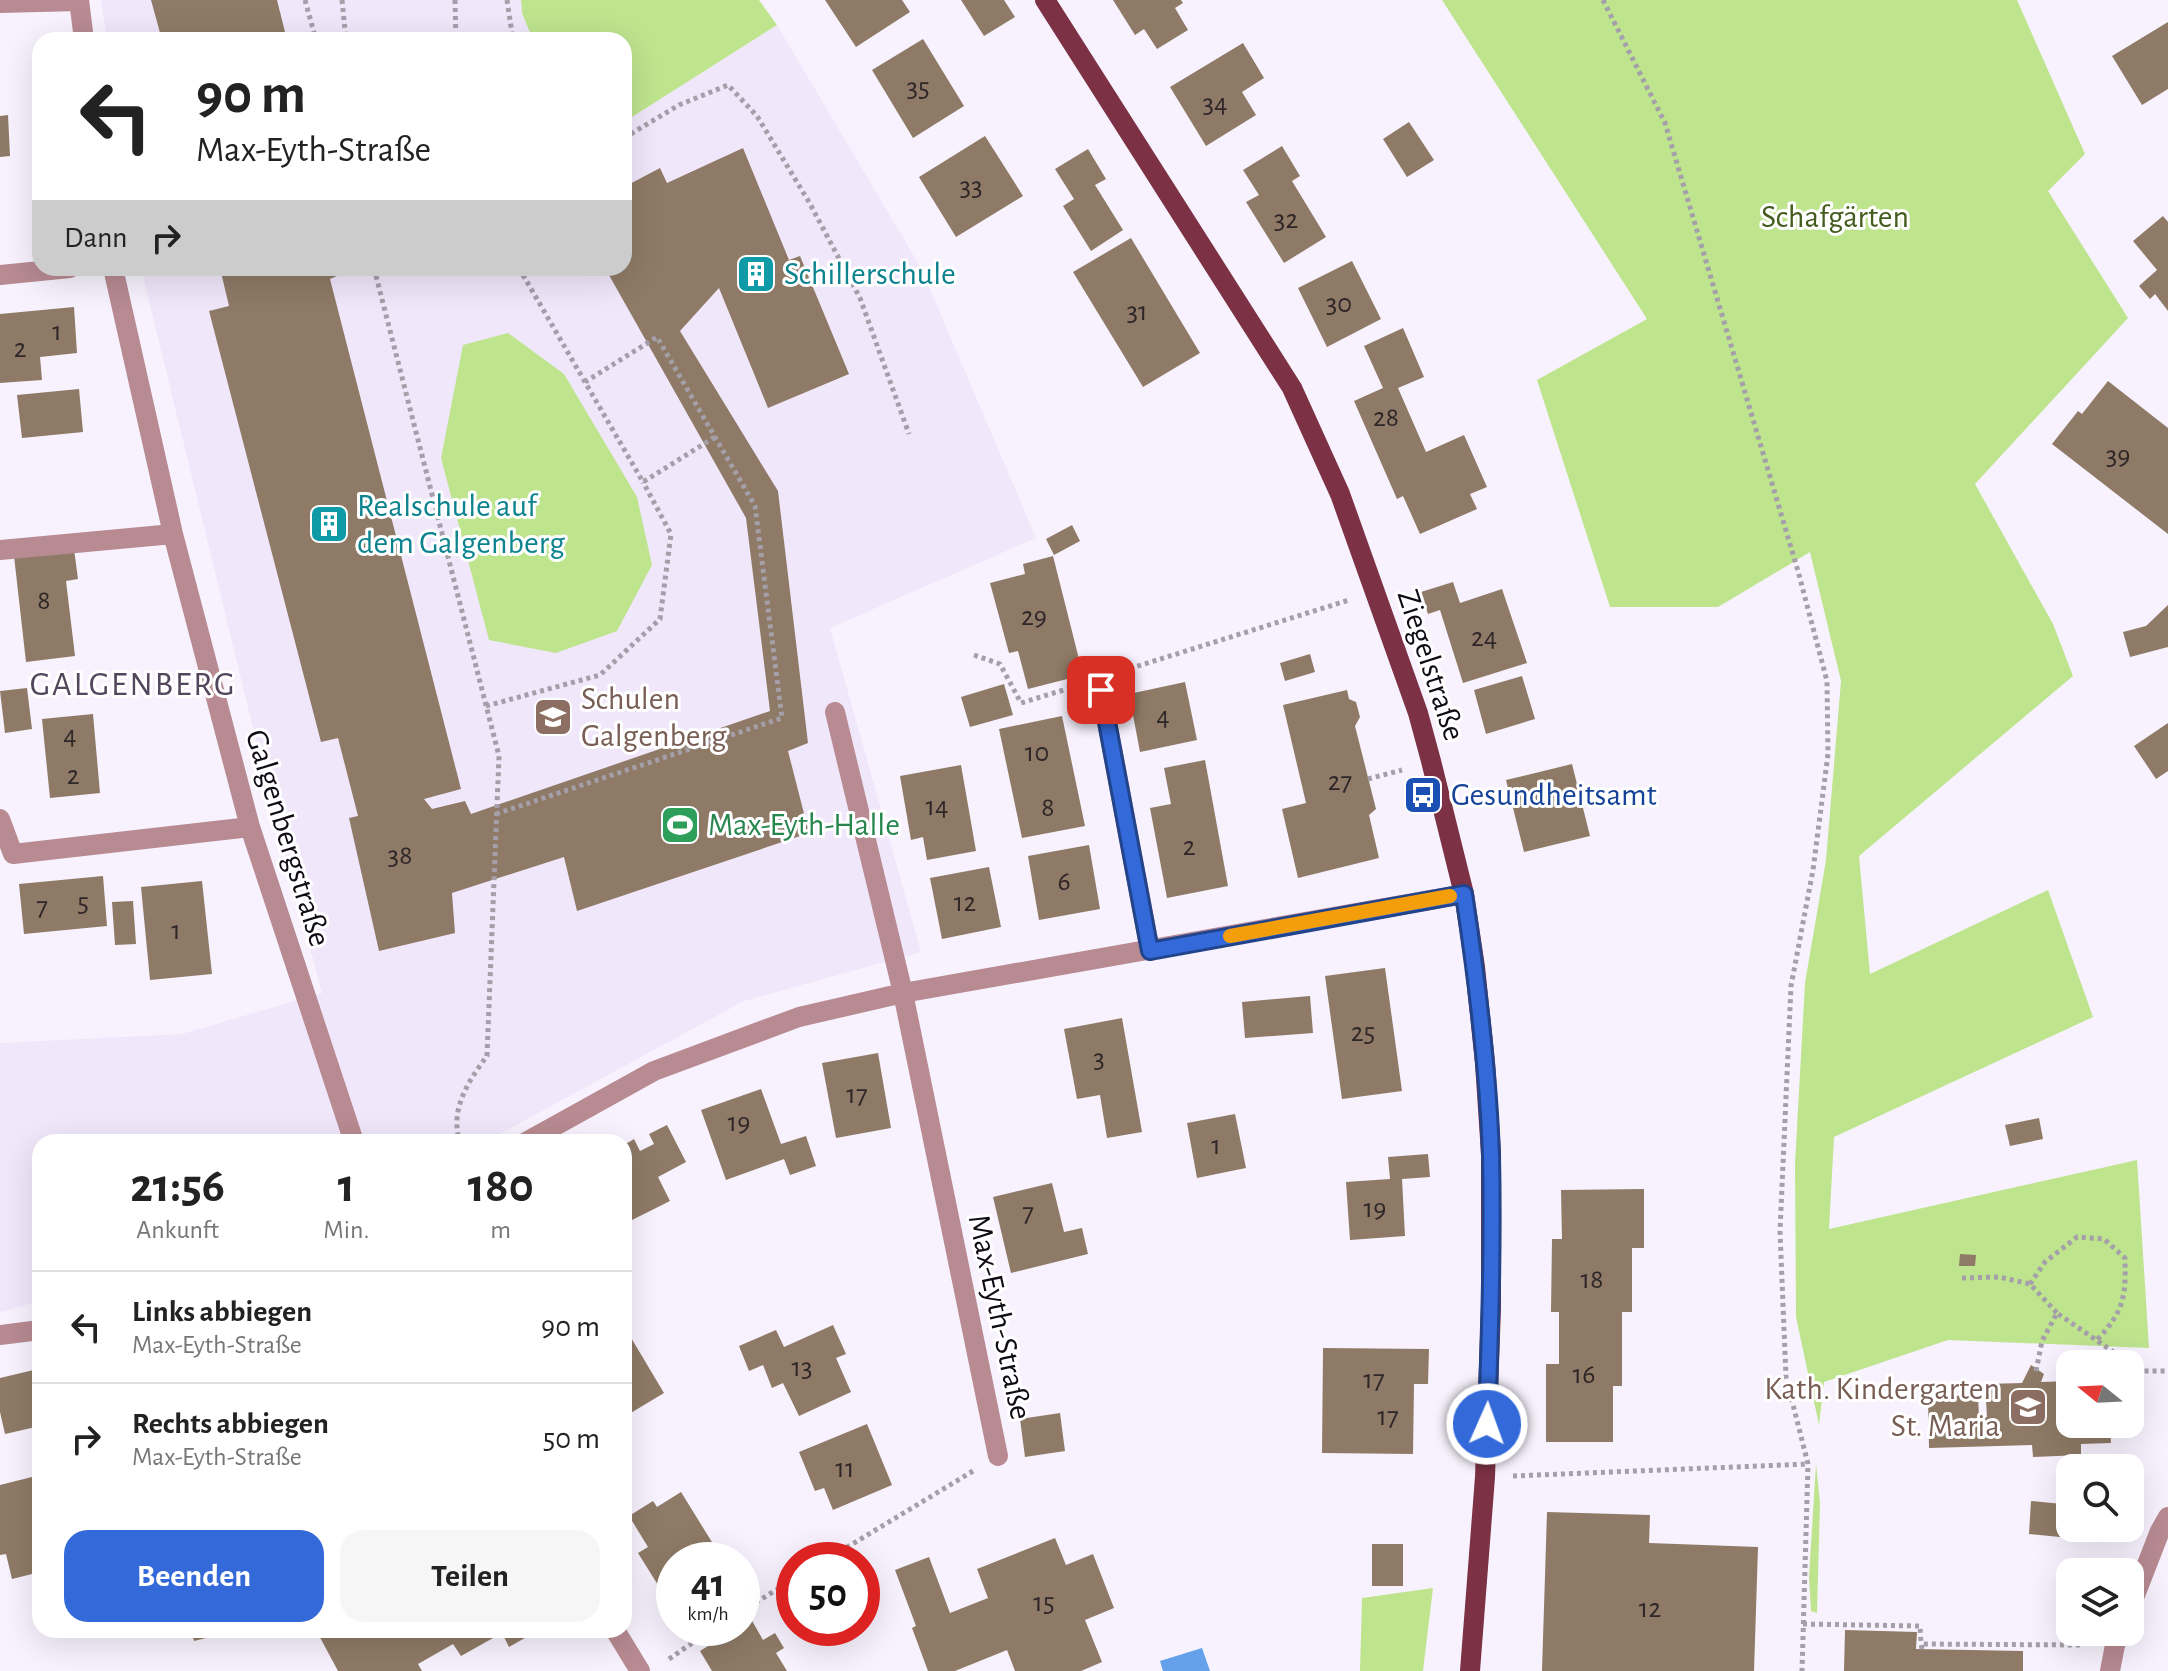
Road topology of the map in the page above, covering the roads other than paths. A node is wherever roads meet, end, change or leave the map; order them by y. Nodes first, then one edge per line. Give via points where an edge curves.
1 (79, 0) edge
2 (1045, 0) edge
3 (0, 3) edge
4 (83, 32) edge
5 (32, 272) edge
6 (0, 275) edge
7 (115, 276) edge
8 (173, 534) junction
9 (0, 550) edge
10 (1099, 683) road end
11 (835, 712) dead end
12 (0, 819) edge
13 (250, 827) junction
14 (1464, 894) junction
15 (1150, 951) junction
16 (903, 993) junction
17 (351, 1134) edge
18 (540, 1134) edge
19 (32, 1331) edge
20 (0, 1335) edge
21 (998, 1456) road end
22 (2168, 1517) edge
23 (2144, 1572) edge
24 (620, 1638) edge
25 (2116, 1646) edge
26 (640, 1671) edge
27 (1470, 1671) edge
28 (2110, 1671) edge

1 - 3 street
1 - 4 street
2 - 14 main road, Ziegelstraße via 1292,388 1340,494 1418,713
5 - 6 street
7 - 8 street, Galgenbergstraße
8 - 9 street
8 - 13 street, Galgenbergstraße
10 - 15 street
11 - 16 street, Max-Eyth-Straße
12 - 13 street via 13,854
13 - 17 street, Galgenbergstraße
14 - 15 street
14 - 27 main road, Ziegelstraße via 1491,1154 1485,1477
15 - 16 street
16 - 18 street via 799,1017 654,1071
16 - 21 street, Max-Eyth-Straße
19 - 20 street
22 - 23 street
24 - 26 street
25 - 28 street

